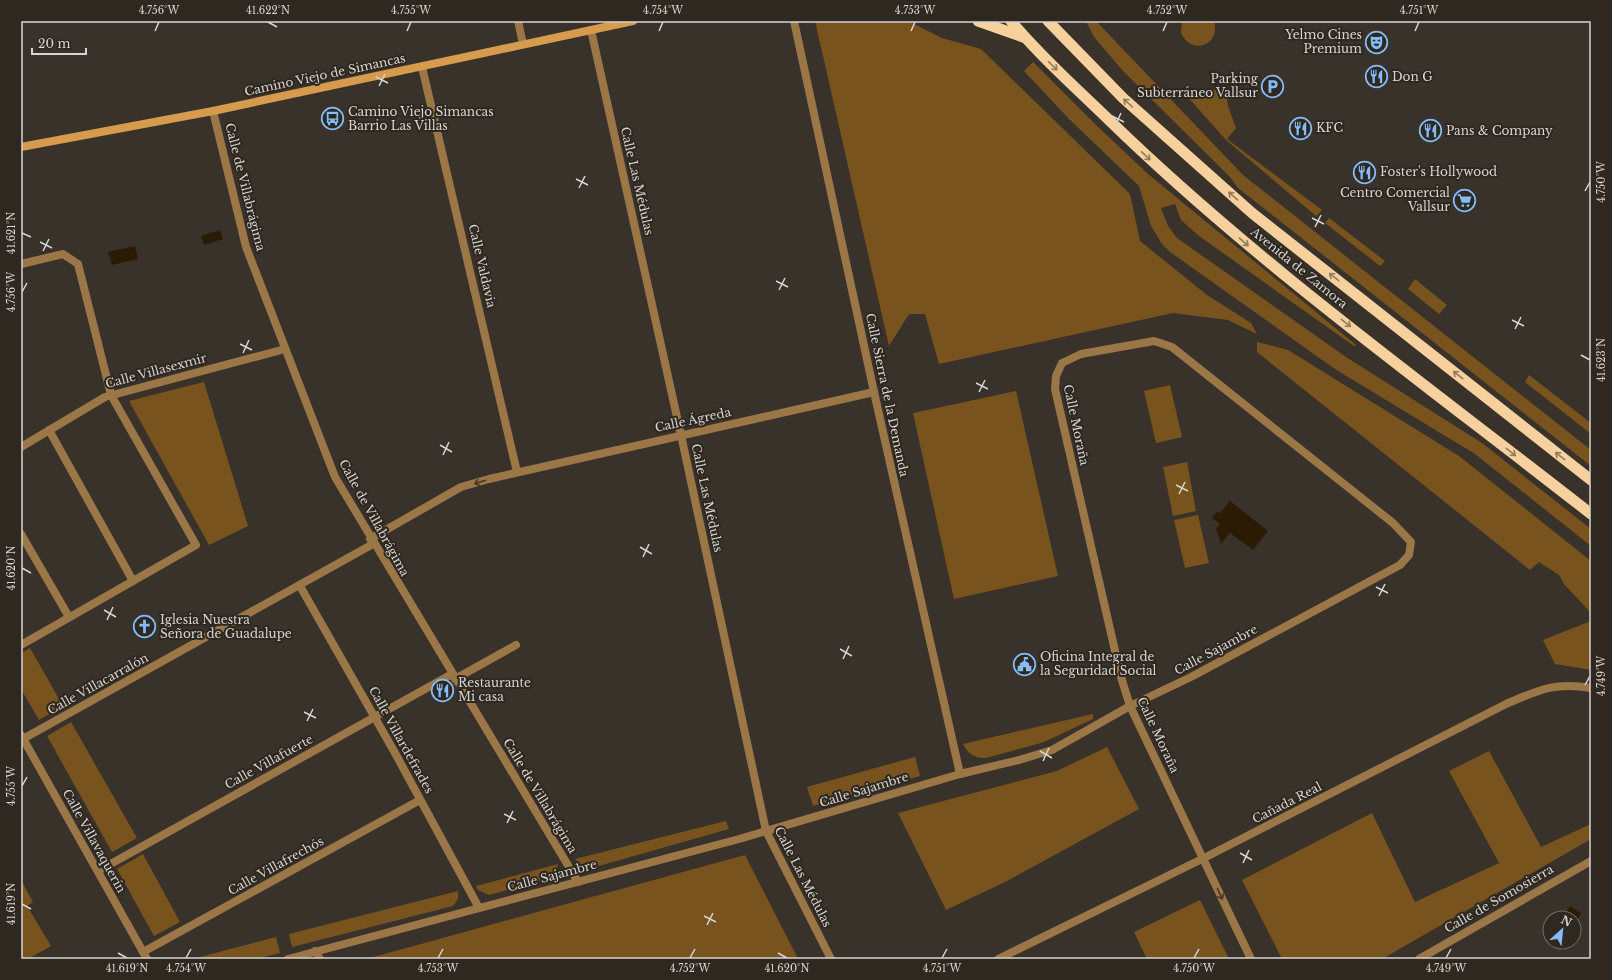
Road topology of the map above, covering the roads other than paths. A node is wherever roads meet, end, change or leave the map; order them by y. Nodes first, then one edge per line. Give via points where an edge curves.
1 (518, 21) edge
2 (633, 21) edge
3 (794, 21) edge
4 (978, 21) edge
5 (1010, 21) edge
6 (1048, 21) edge
7 (591, 30) junction
8 (1026, 38) junction
9 (523, 44) junction
10 (422, 67) junction
11 (213, 111) junction
12 (21, 147) edge
13 (21, 264) edge
14 (285, 349) junction
15 (874, 392) junction
16 (111, 395) junction
17 (49, 430) junction
18 (681, 434) junction
19 (21, 447) edge
20 (517, 472) junction
21 (1591, 480) edge
22 (1591, 514) edge
23 (21, 534) edge
24 (372, 541) junction
25 (1409, 555) joint
26 (133, 581) junction
27 (300, 586) junction
28 (69, 617) junction
29 (21, 645) edge
30 (516, 645) dead end
31 (454, 676) junction
32 (1591, 688) edge
33 (1130, 706) junction
34 (375, 717) junction
35 (22, 738) edge
36 (960, 774) junction
37 (420, 800) junction
38 (766, 831) junction
39 (1202, 859) junction
40 (1591, 861) edge
41 (98, 871) junction
42 (578, 882) junction
43 (479, 908) junction
44 (315, 951) junction
45 (145, 956) edge
46 (1424, 958) edge
47 (288, 959) edge
48 (320, 959) edge
49 (831, 959) edge
50 (998, 959) edge
51 (1251, 959) edge

1 - 9 street
2 - 7 main road, Camino Viejo de Simancas
3 - 15 street, Calle Sierra de la Demanda
4 - 8 highway
5 - 8 highway, Avenida de Zamora
21 -> 6 highway, Avenida de Zamora via 1252,212 1123,98
7 - 9 main road, Camino Viejo de Simancas
7 - 18 street, Calle Las Médulas
8 -> 22 highway, Avenida de Zamora via 1159,168 1270,263
9 - 10 main road, Camino Viejo de Simancas
10 - 11 main road, Camino Viejo de Simancas
10 - 20 street, Calle Valdavia
11 - 12 main road, Camino Viejo de Simancas
11 - 14 street, Calle de Villabrágima via 246,247
13 - 16 street via 63,254 78,264
14 - 16 street, Calle Villasexmir
14 - 24 street, Calle de Villabrágima via 335,477
15 - 18 street, Calle Ágreda
15 - 36 street, Calle Sierra de la Demanda
16 - 17 street, Calle Villasexmir
16 - 26 street via 196,545
17 - 19 street, Calle Villasexmir
17 - 26 street
18 - 20 street, Calle Ágreda
18 - 38 street, Calle Las Médulas
20 -> 24 street, Calle Ágreda via 461,487
23 - 28 street
24 - 27 street, Calle Villacarralón
24 - 31 street, Calle de Villabrágima
25 - 33 street, Calle Sajambre via 1400,566 1198,674
25 - 33 street, Calle Moraña via 1411,542 1393,523 1172,347 1154,341 1081,354 1062,363 1056,376 1055,389 1121,677
26 - 28 street
27 - 34 street, Calle Villardefrades
27 - 35 street, Calle Villacarralón
28 - 29 street
30 - 31 street, Calle Villafuerte
31 - 34 street, Calle Villafuerte
31 - 42 street, Calle de Villabrágima
32 - 39 street, Cañada Real via 1547,687 1506,704
33 - 36 street, Calle Sajambre via 1052,750
33 - 39 street, Calle Moraña
34 - 37 street, Calle Villardefrades
34 - 41 street, Calle Villafuerte
35 - 41 street, Calle Villavaquerín
36 - 38 street, Calle Sajambre
37 - 43 street, Calle Villardefrades
37 - 45 street, Calle Villafrechós
38 - 42 street, Calle Sajambre
38 - 49 street, Calle Las Médulas
39 - 50 street, Cañada Real
39 -> 51 street, Calle Moraña
40 - 46 street, Calle de Somosierra
41 - 45 street, Calle Villavaquerín
42 - 43 street, Calle Sajambre
43 - 44 street, Calle Sajambre
44 - 47 street, Calle Sajambre
44 - 48 street

